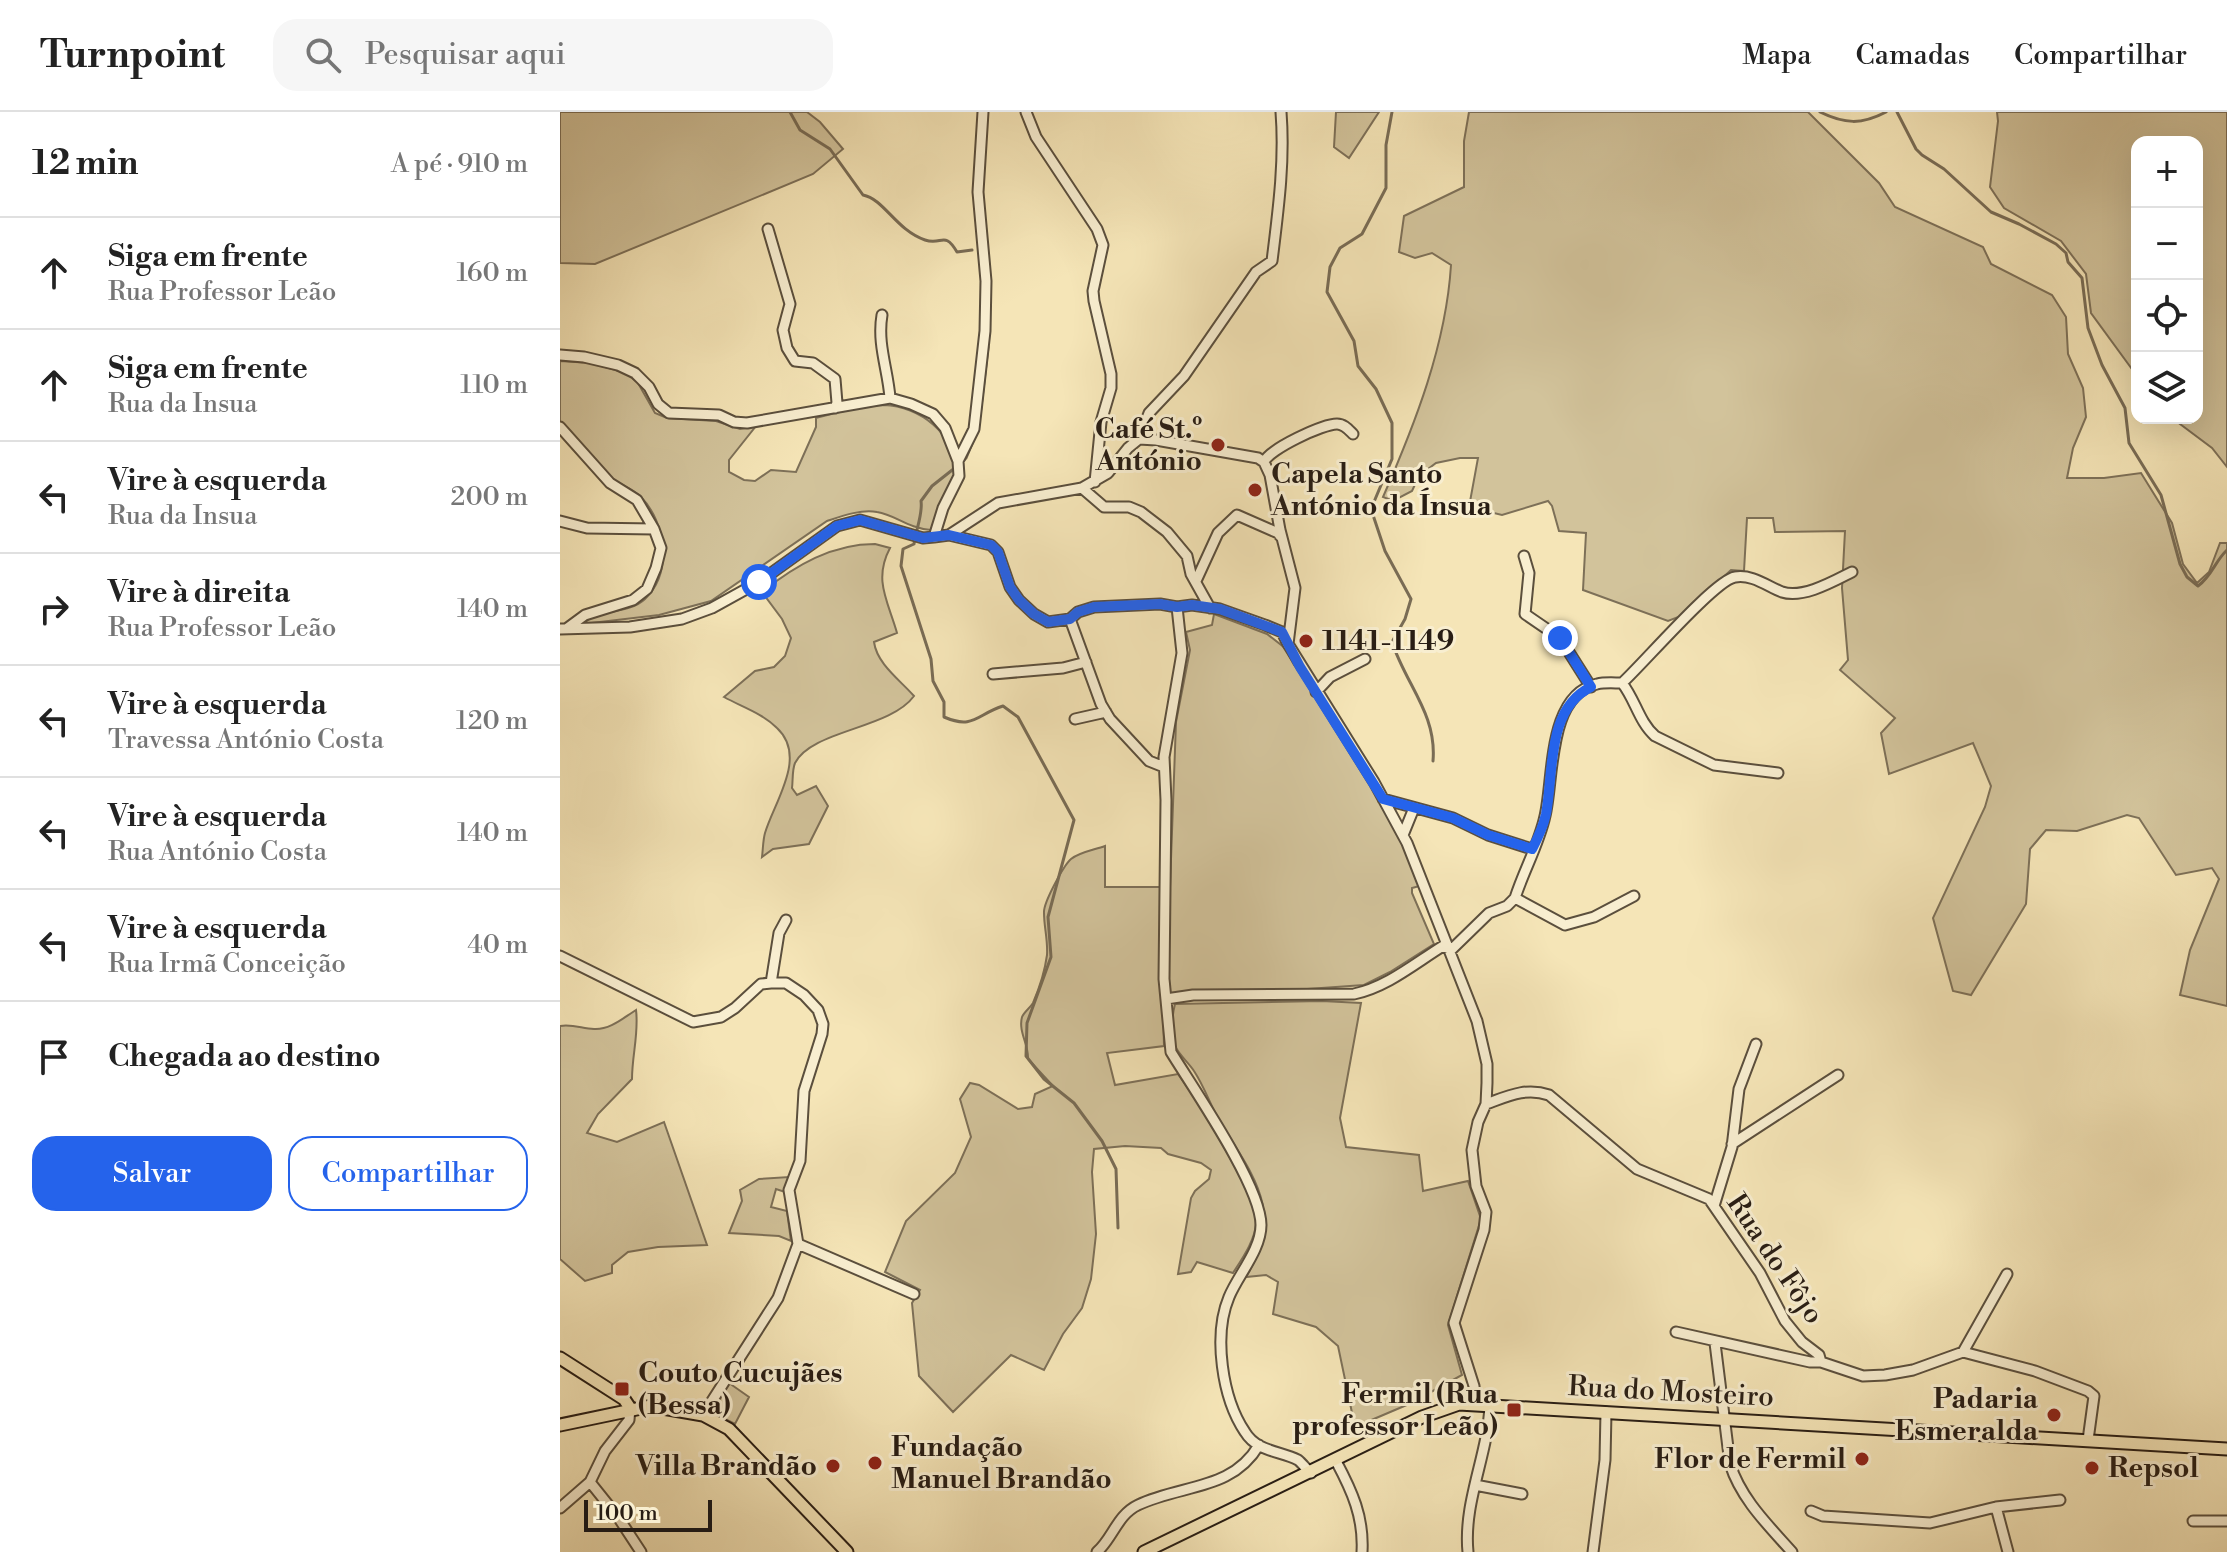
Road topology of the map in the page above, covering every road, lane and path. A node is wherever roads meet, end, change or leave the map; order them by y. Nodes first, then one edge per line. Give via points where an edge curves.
1 (983, 112) edge
2 (1026, 112) edge
3 (1281, 112) edge
4 (768, 229) dead end
5 (882, 315) dead end
6 (560, 355) edge
7 (890, 398) junction
8 (835, 408) junction
9 (560, 427) edge
10 (1353, 434) dead end
11 (1139, 439) junction
12 (1264, 462) junction
13 (959, 464) junction
14 (1095, 483) junction
15 (1082, 488) junction
16 (560, 521) edge
17 (654, 529) junction
18 (949, 535) junction
19 (928, 538) junction
20 (1283, 542) junction
21 (1524, 556) dead end
22 (1852, 572) dead end
23 (1196, 581) junction
24 (1177, 607) junction
25 (1210, 608) junction
26 (1070, 619) junction
27 (563, 629) edge
28 (1288, 644) junction
29 (1365, 659) dead end
30 (1086, 662) junction
31 (993, 674) dead end
32 (1622, 683) junction
33 (1591, 687) junction
34 (1316, 692) junction
35 (1106, 712) junction
36 (1075, 719) dead end
37 (1164, 767) junction
38 (1778, 773) dead end
39 (1383, 799) junction
40 (1414, 808) junction
41 (1403, 835) junction
42 (1532, 849) junction
43 (1634, 896) dead end
44 (1515, 898) junction
45 (786, 920) dead end
46 (1451, 950) junction
47 (560, 956) edge
48 (771, 983) junction
49 (1166, 999) junction
50 (1756, 1044) dead end
51 (1838, 1075) dead end
52 (1486, 1104) junction
53 (1732, 1144) junction
54 (1714, 1206) junction
55 (798, 1244) junction
56 (2007, 1274) dead end
57 (914, 1294) dead end
58 (1676, 1332) dead end
59 (1715, 1343) junction
60 (1963, 1352) junction
61 (560, 1358) edge
62 (1821, 1362) junction
63 (1476, 1404) junction
64 (1490, 1405) junction
65 (630, 1408) junction
66 (1606, 1412) junction
67 (703, 1415) junction
68 (1724, 1418) junction
69 (560, 1425) edge
70 (2088, 1440) junction
71 (1259, 1445) junction
72 (2227, 1449) edge
73 (1336, 1461) junction
74 (1311, 1473) junction
75 (590, 1482) junction
76 (1475, 1485) junction
77 (1522, 1494) dead end
78 (2060, 1500) dead end
79 (1996, 1507) junction
80 (560, 1508) edge
81 (1811, 1511) dead end
82 (2193, 1521) dead end
83 (2227, 1521) edge
84 (641, 1552) edge
85 (847, 1552) edge
86 (1097, 1552) edge
87 (1144, 1552) edge
88 (1362, 1552) edge
89 (1468, 1552) edge
90 (1593, 1552) edge
91 (1792, 1552) edge
92 (2008, 1552) edge

1 - 13 street via 978,192 985,331 974,429
2 - 14 street via 1103,245 1093,291 1111,388 1101,422
3 - 11 street via 1281,179 1272,261 1256,272 1184,376 1156,403
4 - 8 street via 790,304 783,330 787,348 795,361 813,363 835,379
5 - 7 street via 880,347
6 - 8 street via 635,373 669,413 719,415 747,423
7 - 8 street
7 - 13 street via 933,414 945,428
9 - 17 street via 610,483 637,500
10 - 12 street via 1336,424 1324,427 1294,439
11 - 12 street
11 - 14 street
12 - 20 street
13 - 19 street via 959,476
14 - 15 street
15 - 18 street via 998,503
15 - 23 street via 1104,507 1129,507 1153,520 1180,547
16 - 17 street via 587,528
17 - 27 street via 661,548 647,589
18 - 19 street
18 - 26 street via 991,545 1010,587 1034,614 1048,622
19 - 27 street via 860,520 837,526 759,582 712,608 630,627
20 - 23 street via 1278,533 1237,515 1218,533
20 - 28 street via 1295,588
21 - 33 street via 1529,573 1525,614 1560,638
22 - 32 street via 1802,592 1784,593 1754,579 1724,582
23 - 25 street
24 - 25 street
24 - 26 street via 1094,607
24 - 37 street via 1182,653
25 - 28 street via 1282,632
26 - 30 street
28 - 34 street
29 - 34 street via 1330,677
30 - 31 street
30 - 35 street
32 - 33 street
32 - 38 street via 1655,736 1704,762
33 - 42 street via 1583,690 1560,723 1547,811
34 - 39 street
35 - 36 street
35 - 37 street via 1132,745
37 - 49 street
39 - 40 street
39 - 41 street
40 - 41 street
40 - 42 street
41 - 46 street
42 - 44 street
43 - 44 street via 1565,925
44 - 46 street via 1489,913
45 - 48 street
46 - 49 street via 1443,946 1391,980 1354,994
46 - 52 street via 1487,1064
47 - 48 street via 693,1022 721,1017 761,984
48 - 55 street via 786,983 804,995 823,1024 804,1091 800,1161 789,1190
49 - 71 street via 1171,1052 1255,1197 1261,1225 1228,1299 1220,1336 1233,1406 1246,1435
50 - 53 street via 1739,1089
51 - 53 street
52 - 54 street, Rua do Fôjo via 1522,1091 1549,1095 1637,1169 1709,1199
52 - 63 street via 1472,1150 1476,1186 1486,1212 1484,1230 1454,1323
53 - 54 street
54 - 62 street, Rua do Fôjo via 1785,1321
55 - 57 street
55 - 67 street via 778,1298
56 - 60 street
58 - 59 street
59 - 62 street
59 - 68 street
60 - 62 street, Rua do Fôjo via 1885,1375 1863,1376
60 - 70 street via 2088,1391 2094,1396
61 - 65 main road
63 - 64 main road, Rua do Mosteiro
63 - 73 main road, Rua do Mosteiro via 1442,1409
64 - 66 main road, Rua do Mosteiro
64 - 76 street
65 - 67 main road
65 - 69 main road
65 - 75 street via 629,1420
66 - 68 main road, Rua do Mosteiro
66 - 90 street
67 - 85 main road via 729,1429
68 - 70 main road, Rua do Mosteiro
68 - 91 street via 1734,1477
70 - 72 main road, Rua do Mosteiro
71 - 74 street via 1298,1460
71 - 86 street via 1226,1478 1136,1506
73 - 74 main road, Rua do Mosteiro
73 - 88 street via 1360,1510
74 - 87 main road, Rua do Mosteiro
75 - 80 street
75 - 84 street
76 - 77 street
76 - 89 street
78 - 79 street
79 - 81 street via 1930,1523
79 - 92 street
82 - 83 street

